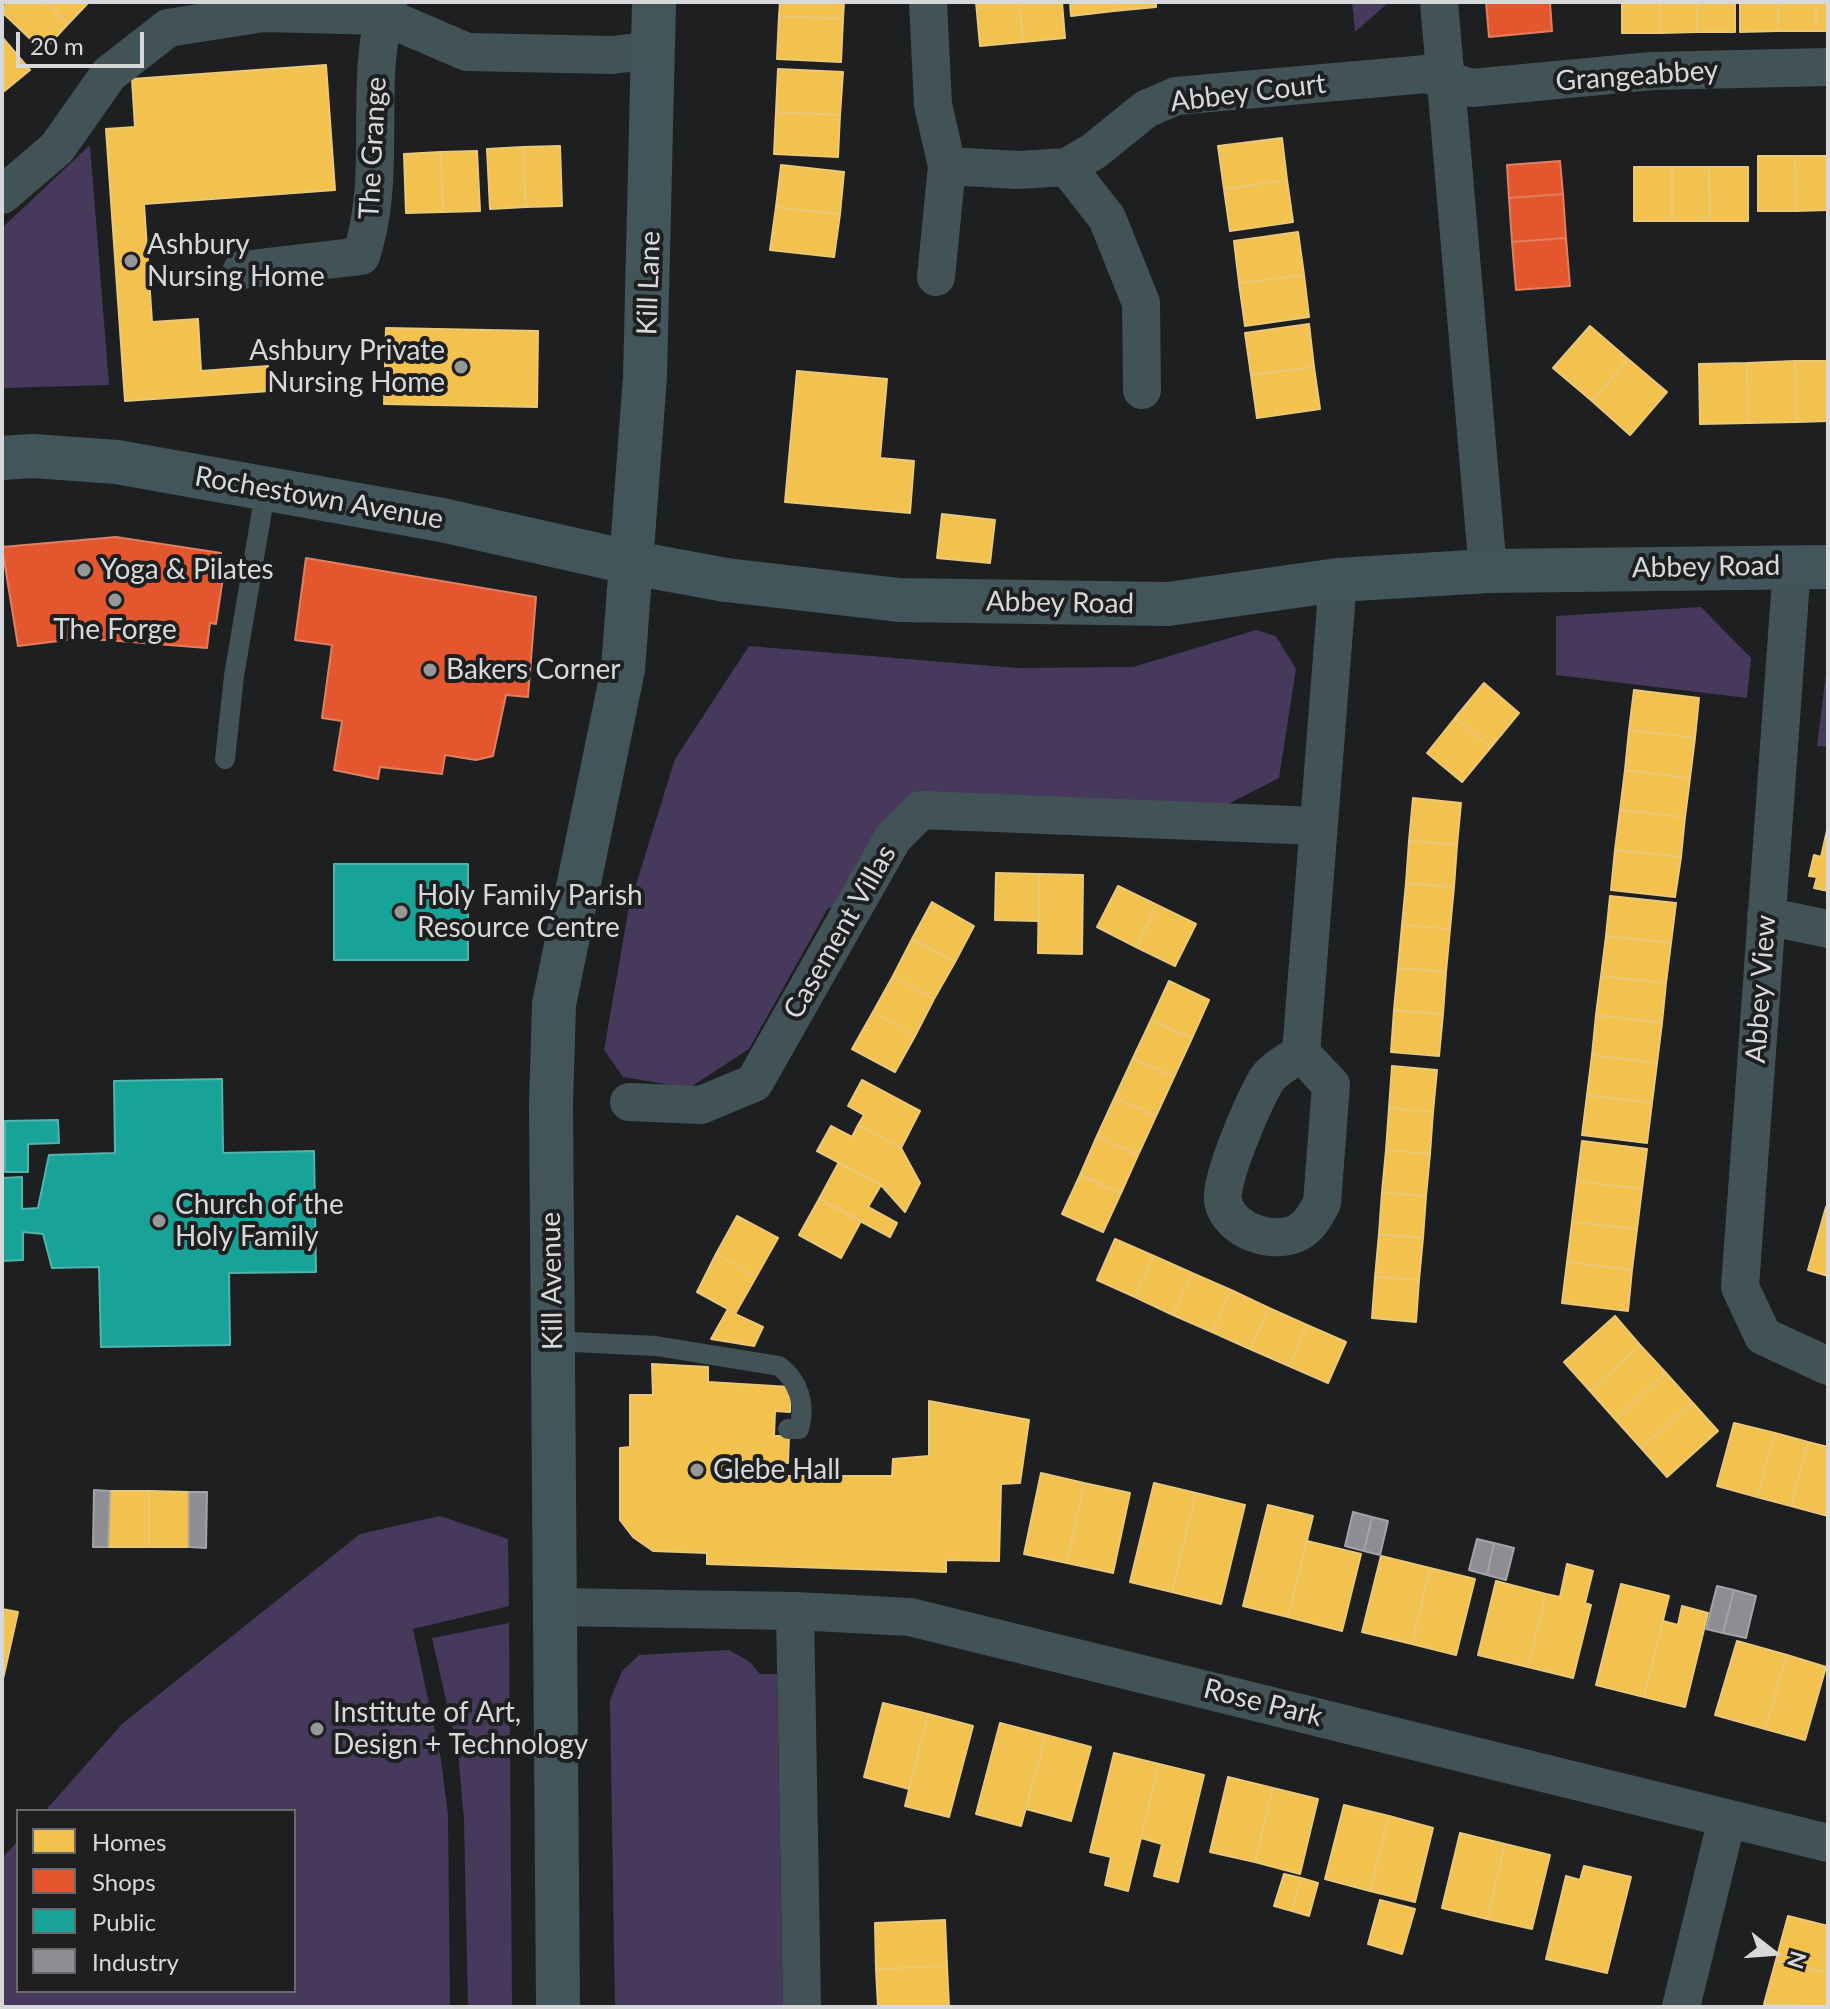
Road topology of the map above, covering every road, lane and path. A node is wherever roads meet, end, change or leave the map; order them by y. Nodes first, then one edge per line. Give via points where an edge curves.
1 (654, 2) edge
2 (928, 2) edge
3 (1439, 2) edge
4 (386, 9) edge
5 (654, 50) junction
6 (1828, 67) edge
7 (1448, 81) junction
8 (947, 166) junction
9 (1067, 167) junction
10 (2, 195) edge
11 (242, 270) dead end
12 (936, 277) dead end
13 (1142, 390) dead end
14 (2, 458) edge
15 (266, 487) junction
16 (633, 563) junction
17 (1810, 566) edge
18 (1488, 571) junction
19 (1338, 580) junction
20 (225, 759) dead end
21 (1317, 826) junction
22 (1766, 916) junction
23 (1828, 929) edge
24 (1301, 1053) dead end
25 (629, 1102) dead end
26 (552, 1341) junction
27 (1828, 1366) edge
28 (788, 1429) dead end
29 (556, 1607) junction
30 (795, 1611) junction
31 (1727, 1819) junction
32 (1828, 1843) edge
33 (558, 2007) edge
34 (802, 2007) edge
35 (1681, 2007) edge

1 - 5 main road, Kill Lane
2 - 8 street via 933,105
3 - 7 street
4 - 5 street via 467,52 612,55
4 - 10 street via 263,13 168,28 109,74 57,148
4 - 11 street, The Grange via 377,57 372,222 361,256
5 - 16 main road, Kill Lane via 648,315
6 - 7 street, Grangeabbey via 1652,71 1472,88
7 - 9 street, Abbey Court via 1426,74 1176,96 1146,109
7 - 18 street
8 - 9 street, Abbey Court
8 - 12 street
9 - 13 street via 1107,218 1141,303
14 - 15 main road, Rochestown Avenue via 90,459
15 - 16 main road, Rochestown Avenue via 533,538
15 - 20 lane
16 - 19 main road, Abbey Road via 772,587 899,600 1168,604
16 - 26 main road, Kill Avenue via 621,686 554,1004
17 - 18 main road, Abbey Road
17 - 22 street, Abbey View
18 - 19 main road, Abbey Road
19 - 21 street
21 - 24 street
21 - 25 street, Casement Villas via 921,810 893,838 754,1083 701,1105
22 - 23 street
22 - 27 street, Abbey View via 1740,1287 1763,1336
26 - 28 lane via 656,1346 779,1366 790,1374 801,1403 799,1429
26 - 29 main road, Kill Avenue
29 - 30 street, Rose Park
29 - 33 main road, Kill Avenue
30 - 31 street, Rose Park via 910,1617
30 - 34 street
31 - 32 street, Rose Park
31 - 35 street

